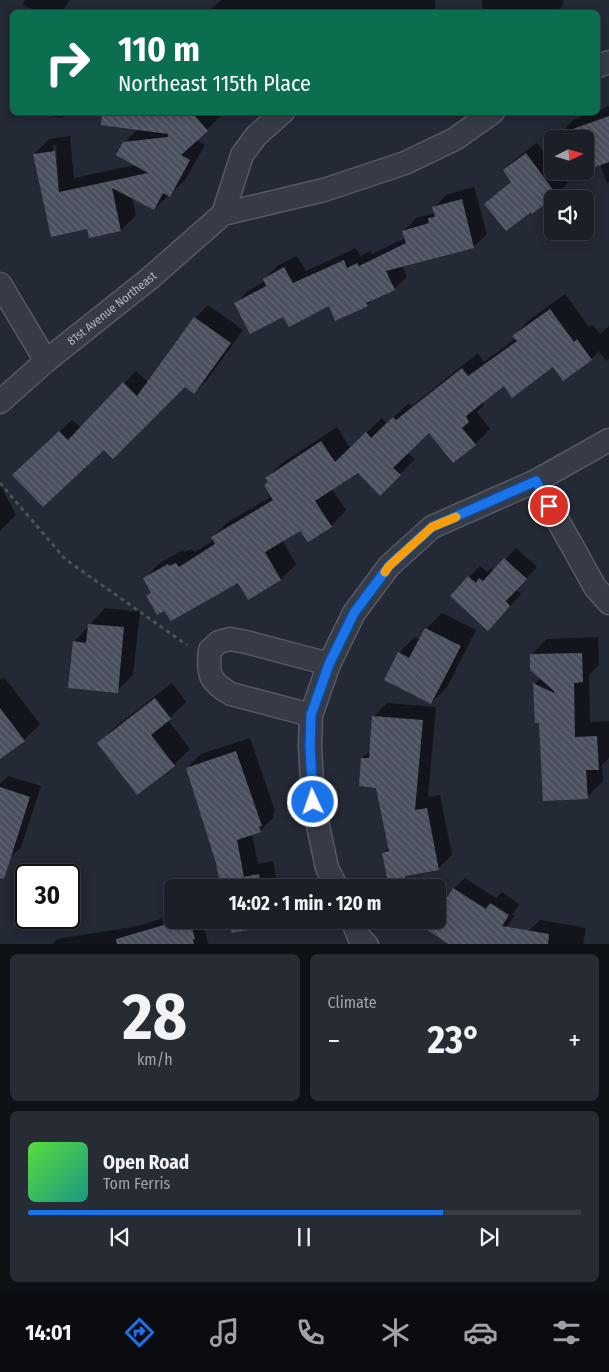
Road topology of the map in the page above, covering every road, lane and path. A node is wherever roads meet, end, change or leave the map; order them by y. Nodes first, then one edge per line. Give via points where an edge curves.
1 (280, 115) edge
2 (489, 115) edge
3 (223, 214) junction
4 (0, 284) edge
5 (46, 361) junction
6 (0, 402) edge
7 (609, 440) edge
8 (536, 481) junction
9 (0, 483) edge
10 (609, 603) edge
11 (192, 649) dead end
12 (329, 664) junction
13 (311, 715) junction
14 (332, 879) edge

1 - 3 street via 256,136 242,155
2 - 3 street, 81st Avenue Northeast via 455,140 405,164 324,190
3 - 5 street, 81st Avenue Northeast via 149,279
4 - 5 street
5 - 6 street, 81st Avenue Northeast
7 - 8 street
8 - 10 street via 595,587
8 - 12 street via 432,527 389,566 354,613
9 - 11 path via 65,559
12 - 13 street
12 - 13 street via 230,639 210,650 210,675 222,689
13 - 14 street via 313,802 327,868

